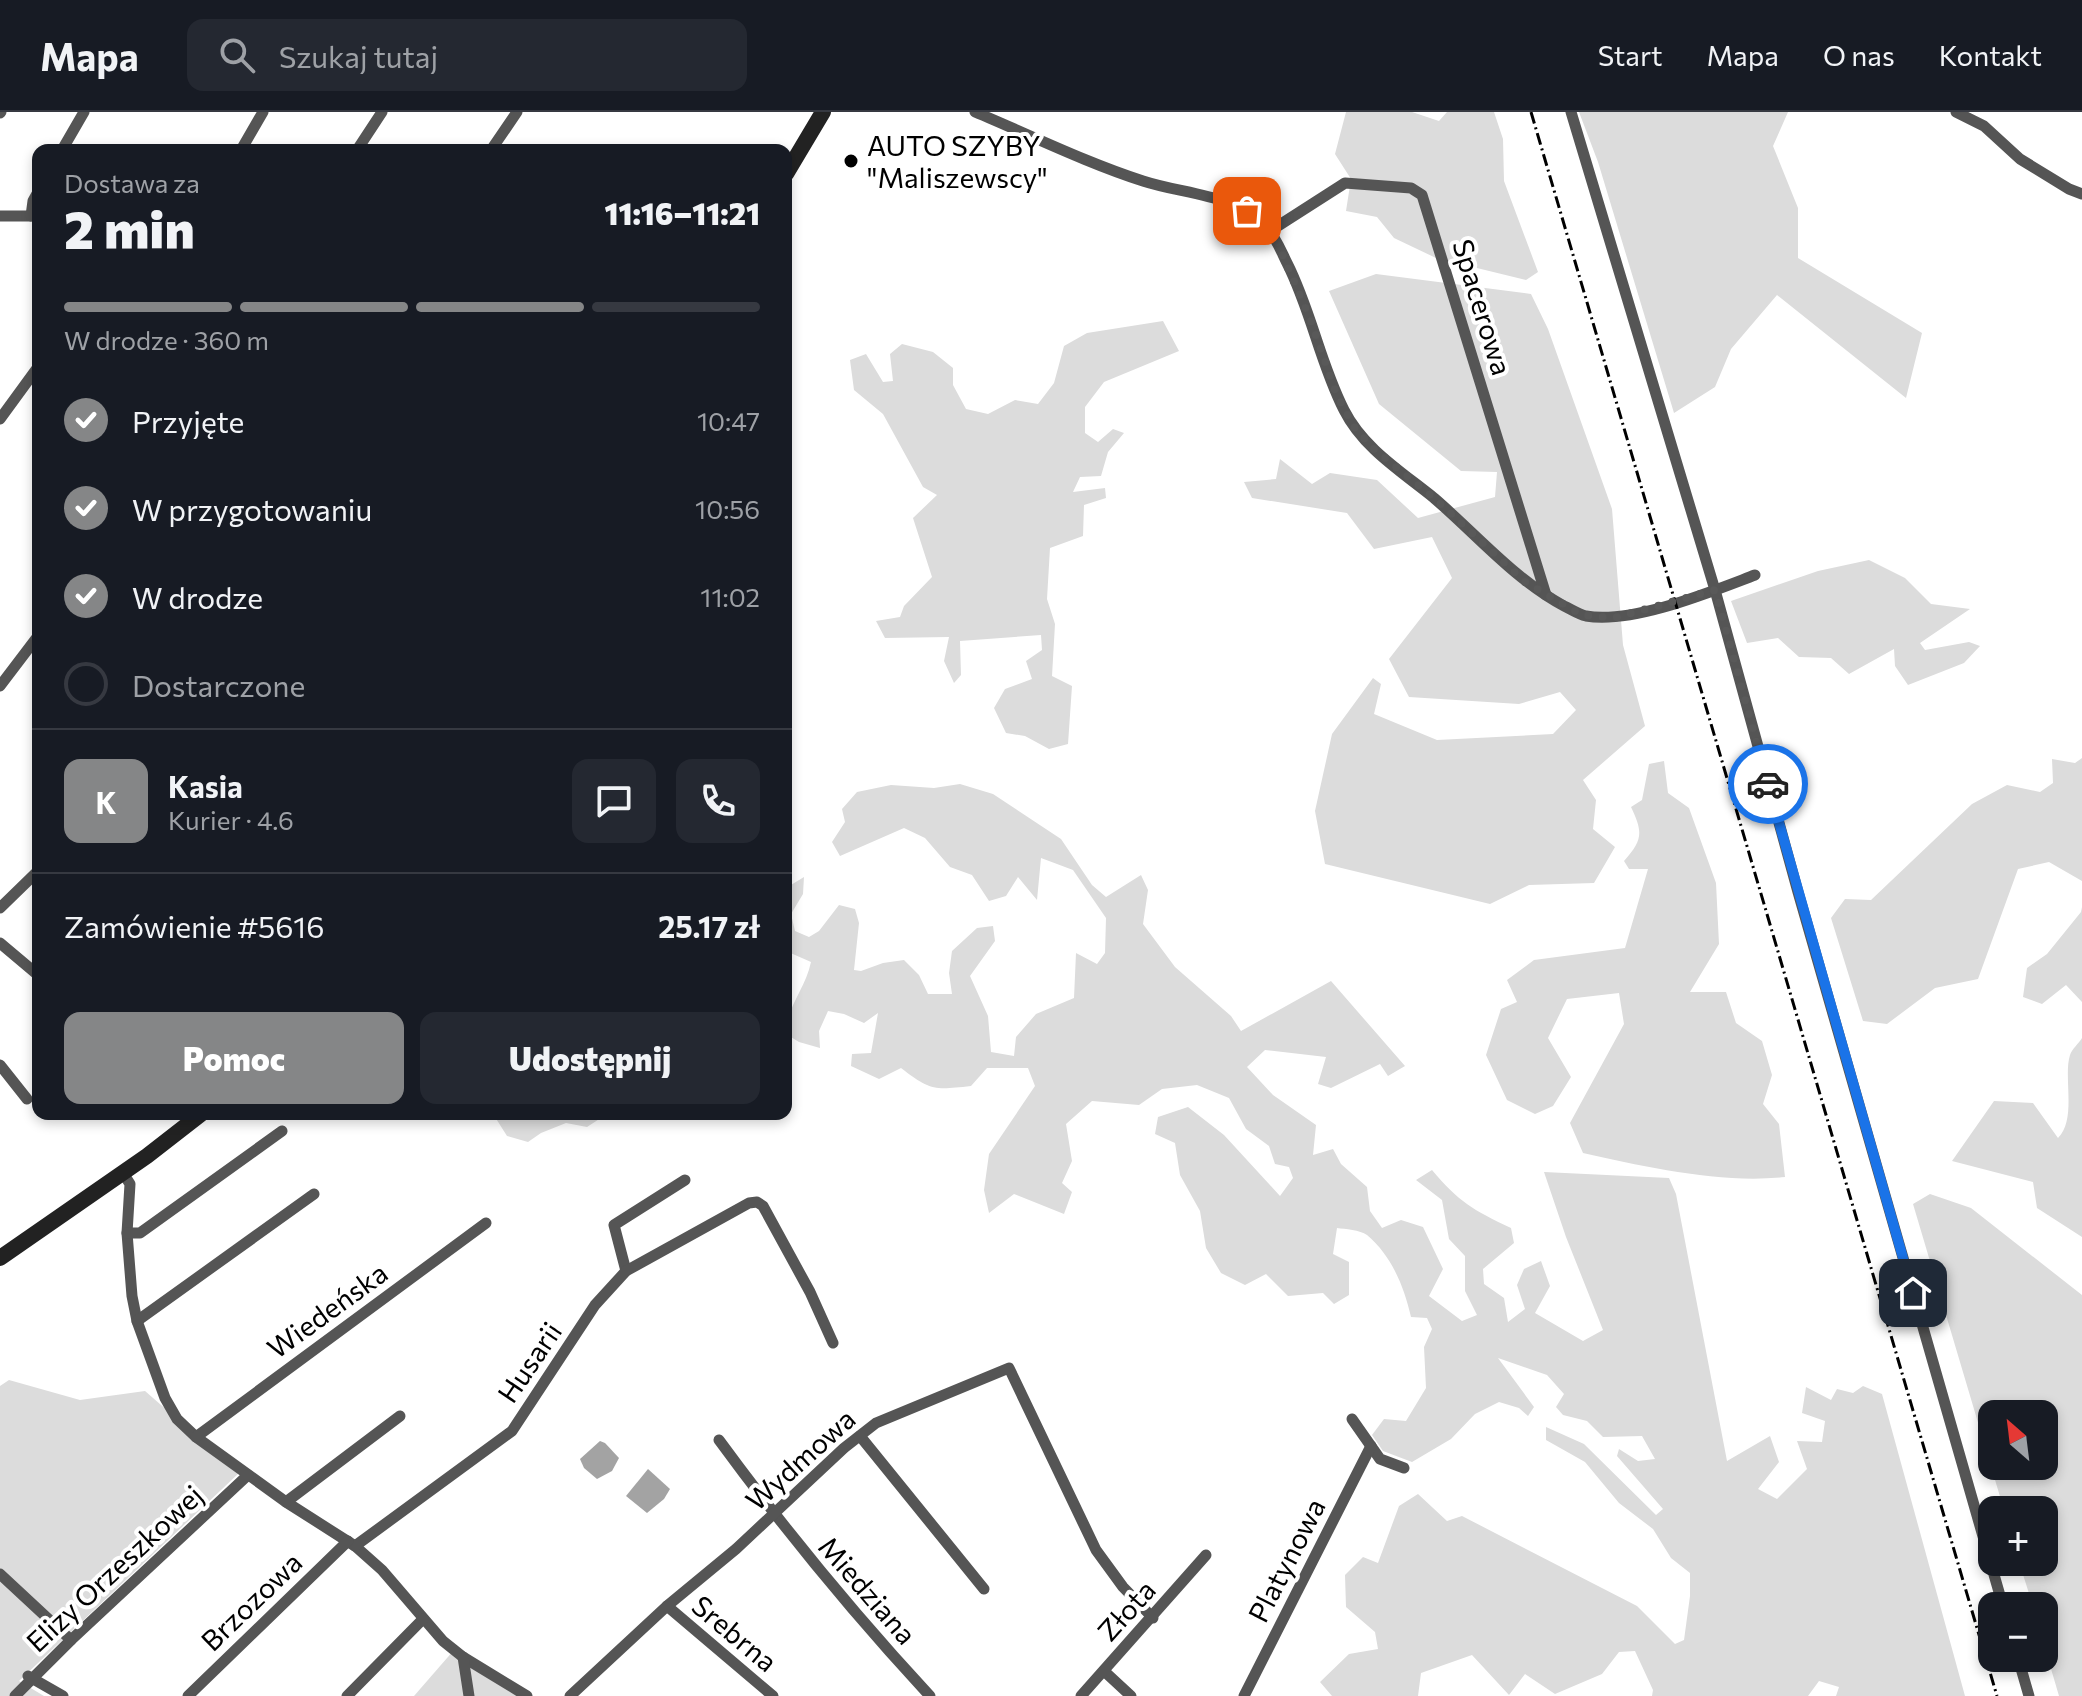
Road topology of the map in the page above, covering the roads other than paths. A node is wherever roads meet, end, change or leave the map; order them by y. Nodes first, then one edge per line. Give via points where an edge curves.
1 (84, 112) edge
2 (263, 112) edge
3 (382, 112) edge
4 (517, 112) edge
5 (823, 112) edge
6 (975, 112) edge
7 (1571, 112) edge
8 (1956, 112) edge
9 (65, 144) edge
10 (244, 144) edge
11 (361, 144) edge
12 (495, 144) edge
13 (792, 164) edge
14 (2082, 194) edge
15 (0, 216) edge
16 (32, 216) edge
17 (1270, 231) junction
18 (32, 375) edge
19 (0, 419) edge
20 (1755, 575) dead end
21 (1715, 590) junction
22 (1546, 595) junction
23 (32, 644) edge
24 (0, 686) edge
25 (32, 877) edge
26 (0, 908) edge
27 (0, 943) edge
28 (32, 970) edge
29 (0, 1065) edge
30 (27, 1099) dead end
31 (193, 1120) edge
32 (282, 1131) dead end
33 (123, 1173) junction
34 (685, 1180) dead end
35 (314, 1194) dead end
36 (486, 1223) dead end
37 (127, 1233) junction
38 (0, 1258) edge
39 (626, 1271) junction
40 (137, 1321) junction
41 (833, 1343) dead end
42 (400, 1416) dead end
43 (1352, 1419) dead end
44 (860, 1436) junction
45 (196, 1437) junction
46 (719, 1440) dead end
47 (1371, 1446) junction
48 (1404, 1468) dead end
49 (248, 1475) junction
50 (286, 1502) junction
51 (773, 1514) junction
52 (351, 1544) junction
53 (1206, 1555) dead end
54 (0, 1574) edge
55 (984, 1589) dead end
56 (1999, 1592) edge
57 (667, 1606) junction
58 (1153, 1618) junction
59 (423, 1619) junction
60 (71, 1640) junction
61 (463, 1657) junction
62 (1104, 1671) junction
63 (2022, 1672) edge
64 (30, 1677) junction
65 (15, 1696) edge
66 (63, 1696) edge
67 (188, 1696) edge
68 (347, 1696) edge
69 (469, 1696) edge
70 (527, 1696) edge
71 (570, 1696) edge
72 (773, 1696) edge
73 (930, 1696) edge
74 (1081, 1696) edge
75 (1131, 1696) edge
76 (1244, 1696) edge
77 (2029, 1696) edge

1 - 9 street
2 - 10 street
3 - 11 street
4 - 12 street
5 - 13 main road
6 - 17 street via 1144,182 1232,204
7 - 21 street
8 - 14 street via 1984,126 2020,159
15 - 16 street
17 - 22 street via 1354,427 1525,582
17 - 22 street, Spacerowa via 1345,183 1411,188 1422,195
18 - 19 street
20 - 21 street
21 - 22 street via 1614,618 1582,615
21 - 56 street
23 - 24 street
25 - 26 street
27 - 28 street
29 - 30 street
31 - 33 main road
32 - 37 street via 140,1233
33 - 37 street via 130,1184
33 - 38 main road
34 - 39 street via 614,1225
35 - 40 street
36 - 45 street, Wiedeńska
37 - 40 street
39 - 41 street, Husarii via 757,1202
39 - 52 street, Husarii via 595,1305 512,1431
40 - 45 street via 165,1398
42 - 50 street
43 - 47 street
44 - 51 street, Wydmowa
44 - 55 street
44 - 58 street, Wydmowa via 876,1423 1009,1368 1096,1550
45 - 49 street
46 - 51 street, Miedziana
47 - 48 street via 1380,1459
47 - 76 street, Platynowa
49 - 50 street
49 - 60 street, Elizy Orzeszkowej
50 - 52 street
51 - 57 street, Wydmowa
51 - 73 street, Miedziana
52 - 59 street via 382,1570
52 - 67 street, Brzozowa
53 - 58 street, Złota
54 - 60 street
57 - 71 street, Wydmowa
57 - 72 street, Srebrna
58 - 62 street, Złota
59 - 61 street
59 - 68 street
60 - 64 street, Elizy Orzeszkowej
61 - 69 street
61 - 70 street
62 - 74 street, Złota
62 - 75 street
63 - 77 street
64 - 65 street, Elizy Orzeszkowej
64 - 66 street

